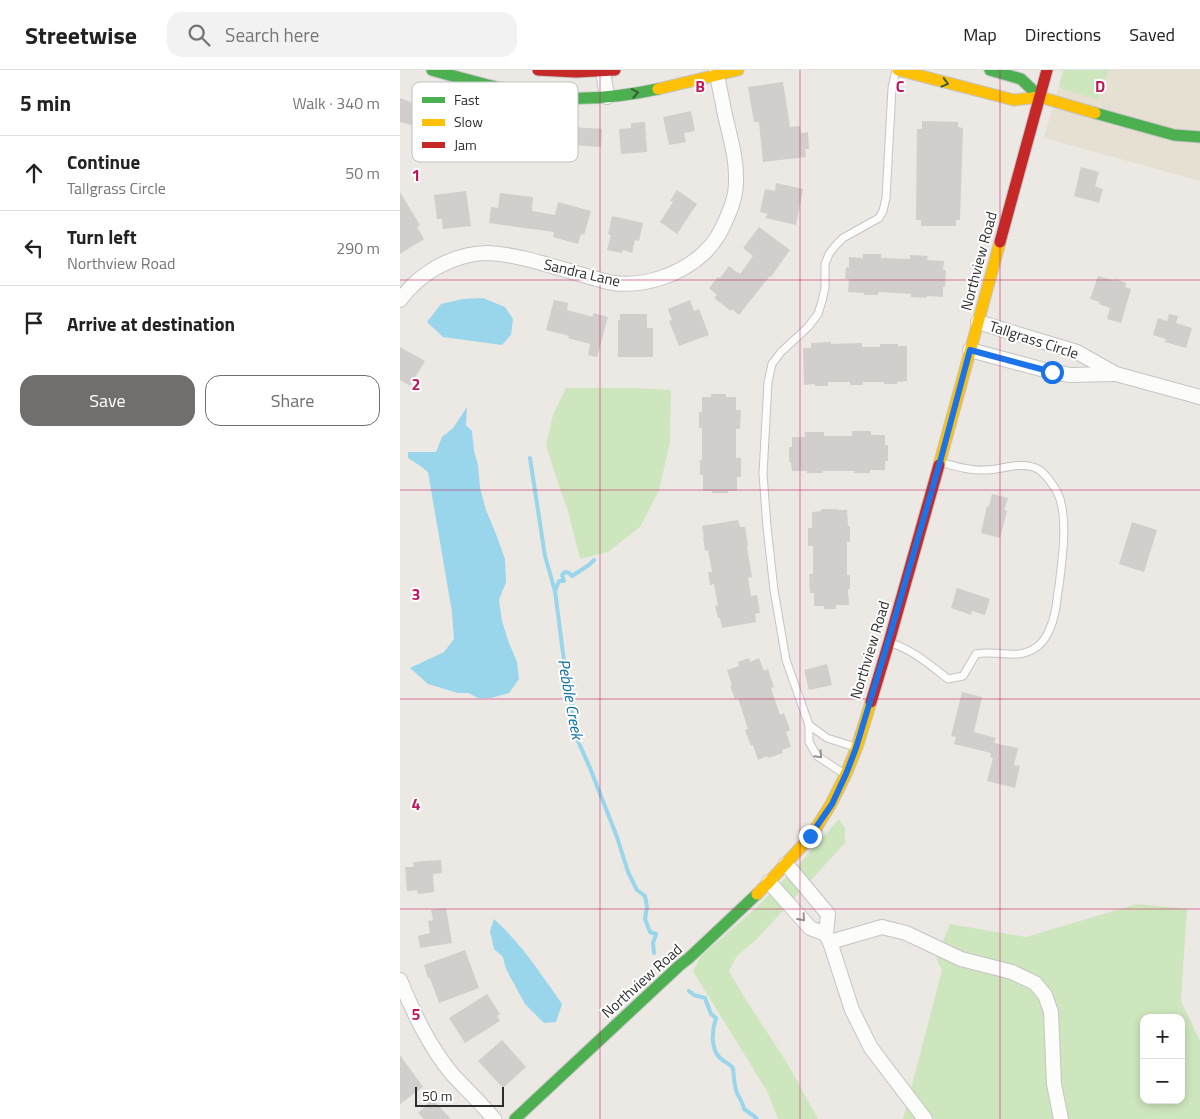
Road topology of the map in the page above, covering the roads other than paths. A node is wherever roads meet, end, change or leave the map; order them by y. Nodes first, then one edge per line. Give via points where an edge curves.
1 (432, 70) edge
2 (538, 70) edge
3 (738, 70) edge
4 (897, 70) edge
5 (990, 70) edge
6 (1047, 70) edge
7 (609, 71) edge
8 (716, 72) edge
9 (478, 82) edge
10 (607, 97) junction
11 (1040, 97) junction
12 (578, 98) edge
13 (1200, 138) edge
14 (400, 300) edge
15 (978, 322) junction
16 (970, 350) junction
17 (1116, 374) junction
18 (1200, 397) edge
19 (940, 462) junction
20 (888, 642) junction
21 (809, 725) junction
22 (856, 748) junction
23 (846, 774) junction
24 (786, 864) junction
25 (769, 882) junction
26 (828, 938) junction
27 (400, 980) edge
28 (494, 1119) edge
29 (514, 1119) edge
30 (925, 1119) edge
31 (1061, 1119) edge

1 - 9 street
2 - 7 street
3 - 8 street
4 -> 11 street via 1014,100
4 - 21 lane via 892,88 884,211 879,218 843,238 829,254 818,314 772,364 768,382 763,474 771,566 786,660
5 - 11 street via 1020,79
6 - 11 street, Northview Road
7 - 10 street
10 -> 8 street via 632,94
8 - 14 street, Sandra Lane via 735,155 735,194 720,233 689,265 669,276 632,284 604,281 516,257 487,253 468,255 421,276
10 - 12 street
11 - 13 street via 1174,135
11 - 15 street, Northview Road
15 - 16 street, Northview Road
15 - 17 street, Tallgrass Circle via 1077,352
16 - 17 street, Tallgrass Circle via 1070,376
16 - 19 street, Northview Road
17 - 18 street, Tallgrass Circle
19 - 20 street, Northview Road
19 - 20 lane via 985,470 1027,465 1040,471 1055,488 1064,520 1055,614 1040,645 1027,653 976,654 963,676 948,678 921,658
20 - 22 street, Northview Road
21 - 22 lane via 827,738
21 -> 23 lane via 808,742 817,756
22 - 23 street, Northview Road
23 - 24 street, Northview Road via 822,820
24 - 25 street, Northview Road
24 - 26 street via 828,914
25 -> 26 street via 810,928
25 - 29 street, Northview Road
26 - 30 street via 852,1010 871,1048
26 - 31 street via 882,927 906,934 961,959 1012,972 1035,983 1045,996 1050,1012 1054,1084
27 - 28 street via 432,1046

